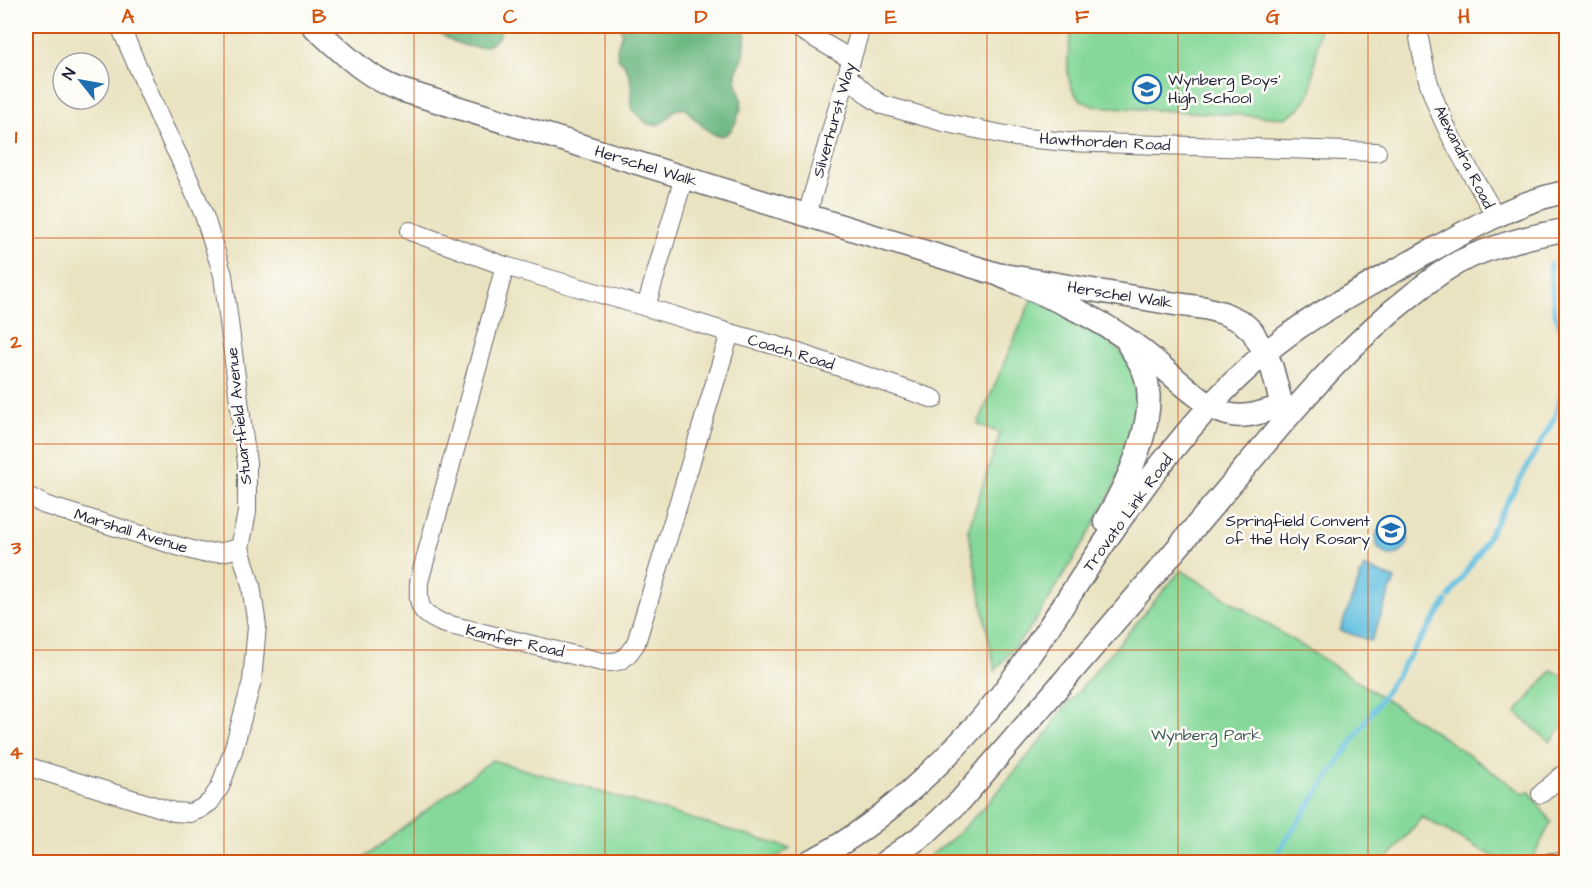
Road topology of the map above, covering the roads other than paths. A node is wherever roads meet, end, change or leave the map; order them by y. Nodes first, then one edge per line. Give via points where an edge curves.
1 (120, 26) edge
2 (313, 26) edge
3 (794, 26) edge
4 (861, 26) edge
5 (1418, 26) edge
6 (849, 67) junction
7 (1377, 152) dead end
8 (684, 177) junction
9 (1566, 192) edge
10 (807, 215) junction
11 (1496, 217) junction
12 (1566, 230) edge
13 (410, 231) dead end
14 (505, 266) junction
15 (997, 274) junction
16 (1404, 301) junction
17 (646, 307) junction
18 (730, 333) junction
19 (1124, 337) junction
20 (1266, 353) junction
21 (934, 399) dead end
22 (1210, 406) junction
23 (1282, 406) junction
24 (1226, 491) junction
25 (26, 495) edge
26 (240, 548) junction
27 (1078, 583) junction
28 (26, 765) edge
29 (1566, 772) edge
30 (1541, 794) dead end
31 (808, 862) edge
32 (885, 862) edge
33 (1550, 862) edge
34 (1556, 862) edge

1 - 26 street, Stuartfield Avenue via 204,215 223,275 247,463 247,512
2 - 8 main road, Herschel Walk via 358,66 389,86
3 - 6 street, Hawthorden Road
4 - 6 street, Silverhurst Way
5 - 11 street, Alexandra Road via 1427,79 1435,100
6 - 7 street, Hawthorden Road via 869,96 884,105 1015,137
6 - 10 street, Silverhurst Way
8 - 10 main road, Herschel Walk
8 - 17 street
9 - 11 main road, Trovato Link Road via 1529,202
10 - 15 main road, Herschel Walk
11 - 20 main road, Trovato Link Road via 1336,304
12 - 16 main road via 1509,243 1470,258
13 - 14 street, Coach Road
14 - 17 street, Coach Road
14 - 18 street, Kamfer Road via 419,582 421,608 442,623 602,662 614,663 626,657 636,643
15 - 19 main road, Herschel Walk
15 - 20 main road, Herschel Walk via 1223,313 1253,332
16 - 23 main road via 1388,304 1364,320
16 - 24 main road via 1350,350
17 - 18 street, Coach Road
18 - 21 street, Coach Road
19 - 22 main road, Herschel Walk
19 - 27 main road via 1147,380 1147,419 1134,462 1082,563
20 - 22 main road, Trovato Link Road
20 - 23 main road
22 - 23 main road, Herschel Walk via 1239,416
22 - 27 main road, Trovato Link Road via 1164,460
23 - 24 main road via 1253,440
24 - 32 main road via 960,801 926,833
25 - 26 street, Marshall Avenue via 45,505 203,553
26 - 28 street, Stuartfield Avenue via 257,626 252,681 230,760 210,802 190,813 174,812
27 - 31 main road, Trovato Link Road via 1017,674 934,770 863,829
29 - 30 street
33 - 34 street

